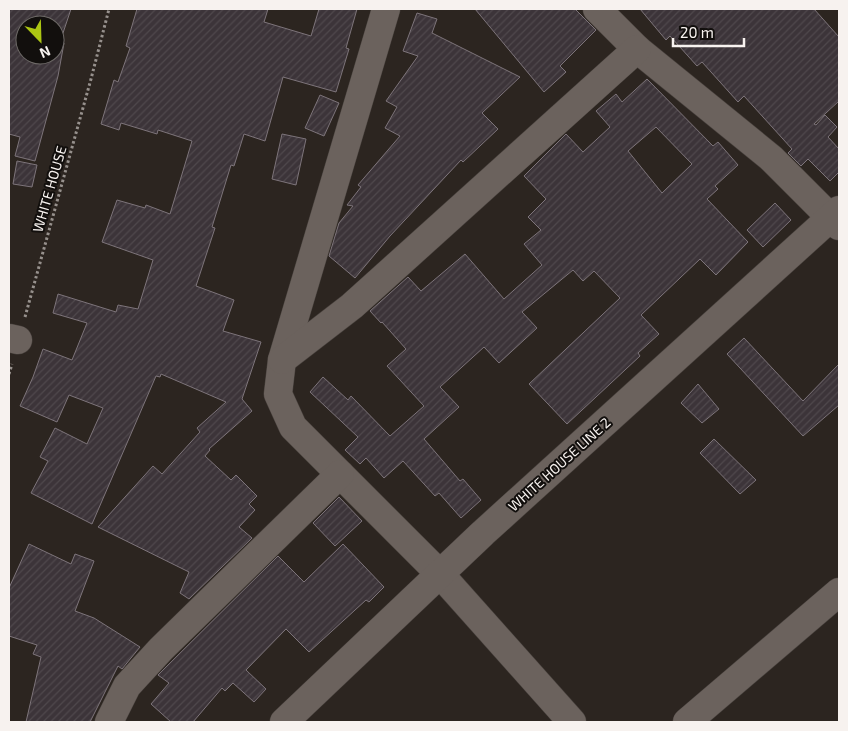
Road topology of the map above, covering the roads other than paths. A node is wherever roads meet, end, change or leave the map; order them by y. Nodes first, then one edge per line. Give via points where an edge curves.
1 (386, 9) edge
2 (597, 9) edge
3 (637, 49) junction
4 (836, 218) edge
5 (282, 360) junction
6 (340, 474) junction
7 (440, 574) junction
8 (839, 592) edge
9 (110, 722) edge
10 (284, 722) edge
11 (572, 722) edge
12 (687, 722) edge

1 - 5 street
2 - 3 street
3 - 4 street via 771,158
3 - 5 street via 352,306
4 - 7 street, WHITE HOUSE LINE 2
5 - 6 street via 278,394 293,427
6 - 7 street
6 - 9 street via 160,649 127,686
7 - 10 street, WHITE HOUSE LINE 2
7 - 11 street
8 - 12 street

